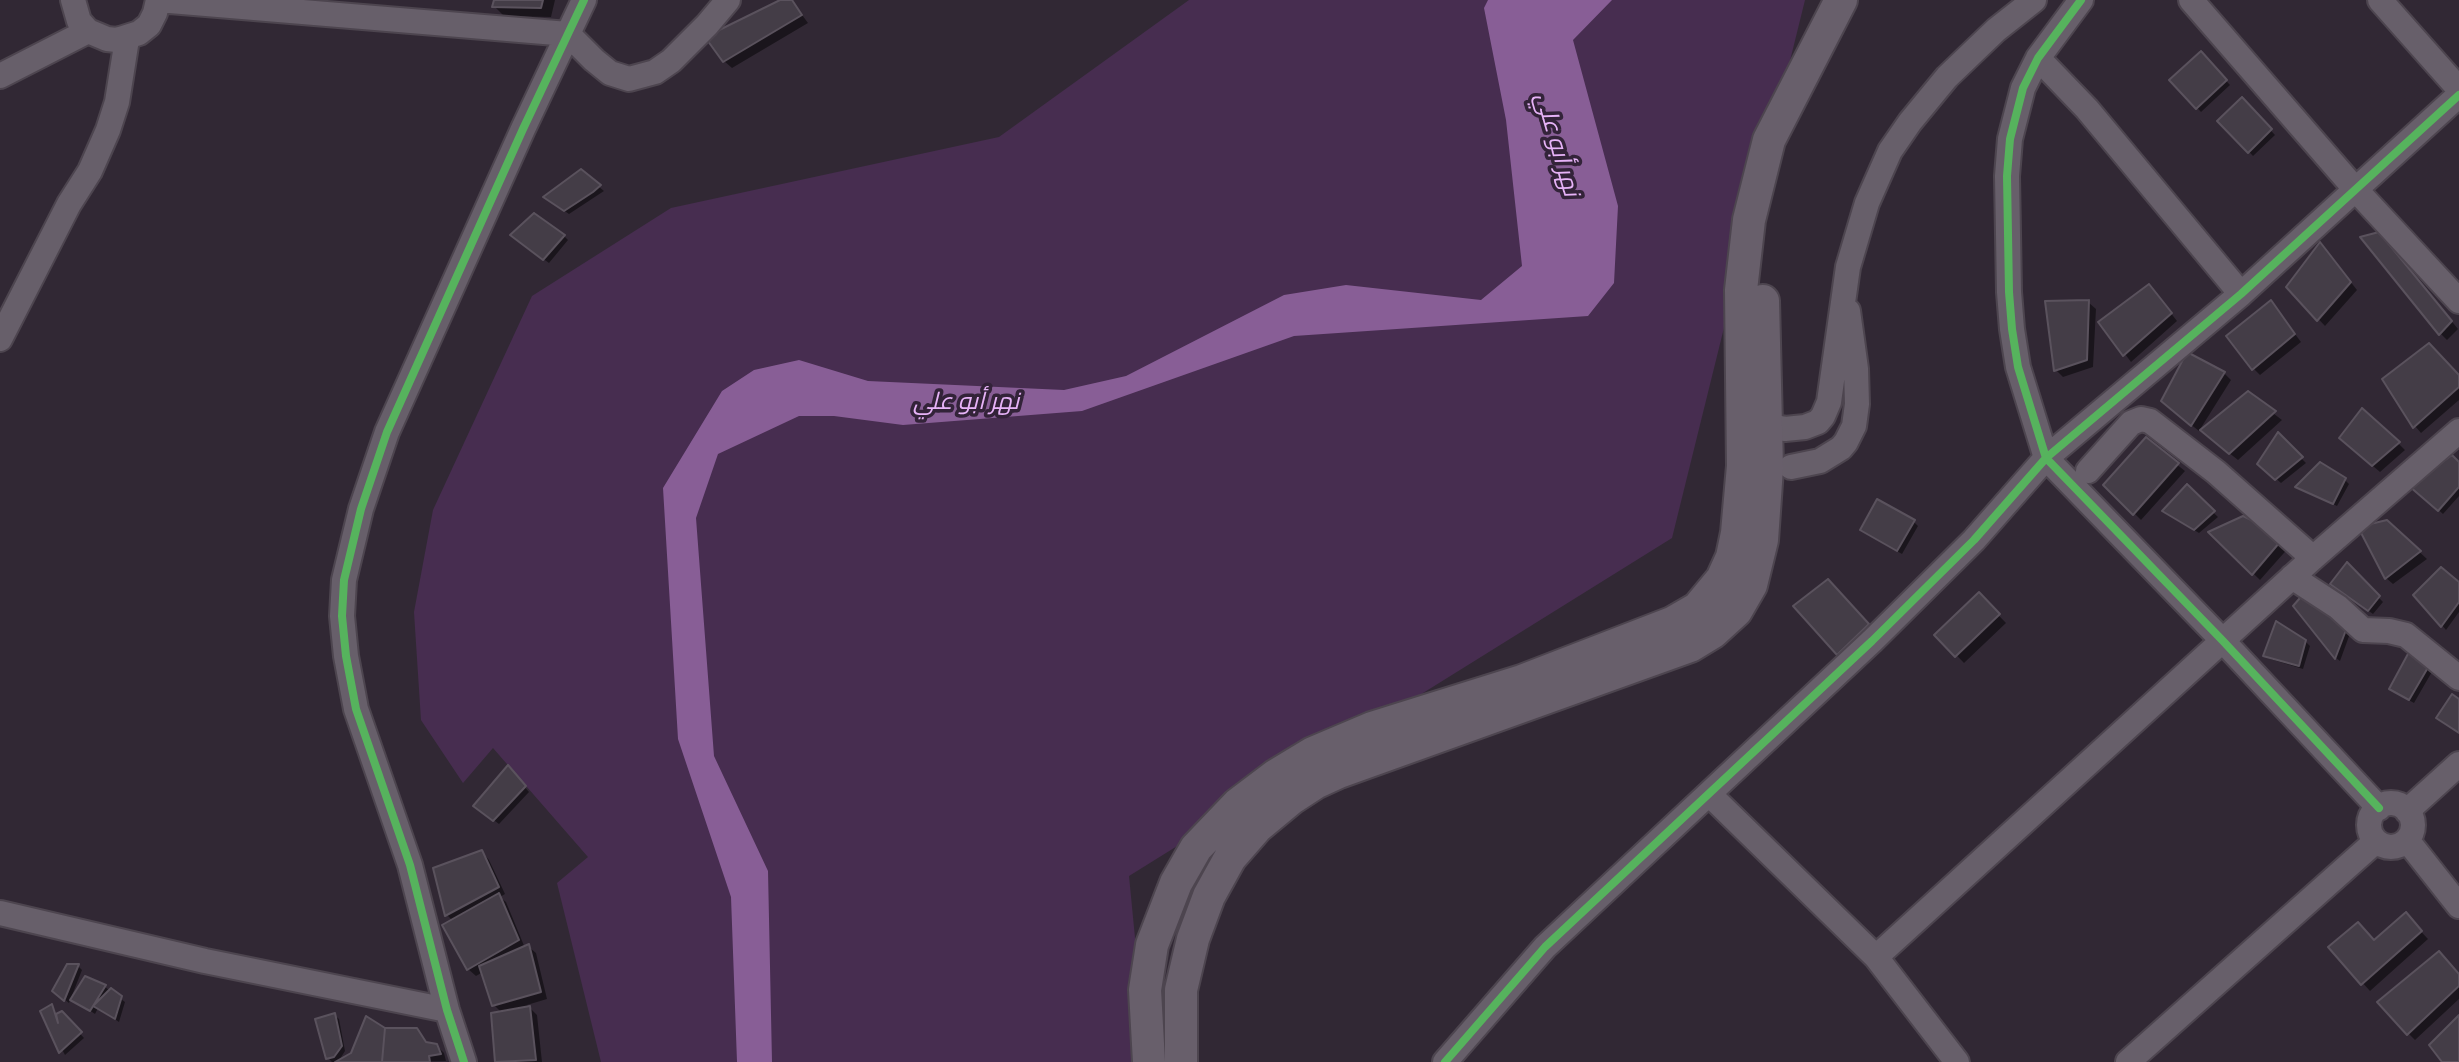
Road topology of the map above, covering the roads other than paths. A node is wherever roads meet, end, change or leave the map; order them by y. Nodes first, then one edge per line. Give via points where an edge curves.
1 (73, 0) edge
2 (584, 0) edge
3 (728, 0) edge
4 (1841, 0) edge
5 (1863, 0) edge
6 (2034, 0) edge
7 (2081, 0) edge
8 (2191, 0) edge
9 (2380, 0) edge
10 (88, 31) junction
11 (568, 34) junction
12 (127, 39) junction
13 (2038, 58) junction
14 (0, 76) edge
15 (2459, 89) edge
16 (2459, 95) edge
17 (2356, 190) junction
18 (1844, 293) junction
19 (2241, 294) junction
20 (2459, 301) edge
21 (0, 339) edge
22 (1766, 425) junction
23 (2459, 431) edge
24 (2046, 458) junction
25 (1791, 467) dead end
26 (2088, 471) dead end
27 (2313, 558) junction
28 (2292, 577) junction
29 (2223, 641) junction
30 (2459, 678) edge
31 (2459, 764) edge
32 (1710, 795) junction
33 (2379, 808) junction
34 (2407, 811) junction
35 (2407, 840) junction
36 (2376, 841) junction
37 (2459, 906) edge
38 (0, 913) edge
39 (1876, 957) junction
40 (447, 1010) junction
41 (464, 1062) edge
42 (1149, 1062) edge
43 (1181, 1062) edge
44 (1445, 1062) edge
45 (1957, 1062) edge
46 (2128, 1062) edge

1 - 10 street
2 - 11 street
3 - 11 street via 671,61 641,77 610,73
4 - 42 main road via 1769,140 1749,220 1741,290 1749,466 1732,557 1722,579 1698,608 1672,623 1522,681 1372,728 1313,753 1238,804 1196,848 1152,945 1145,990
5 - 22 main road via 1803,113 1781,168 1763,298
6 - 18 street via 1947,77 1890,151 1867,203
7 - 13 street
8 - 17 street
9 - 15 street
10 - 12 street via 107,39
10 - 14 street
11 - 12 street via 158,0 149,25
11 - 40 street via 387,432 344,580 342,616 356,709 410,865
12 - 21 street via 108,130
13 - 19 street
13 - 24 street via 2023,88 2010,139 2008,252 2018,367
16 - 17 street
17 - 19 street
17 - 20 street
18 - 22 street via 1823,416 1805,427
18 - 25 street via 1856,369 1854,426 1841,448 1820,461
19 - 24 street
22 - 43 main road via 1762,540 1751,585 1736,611 1690,646 1339,772 1292,798 1230,858 1209,896 1181,990
23 - 27 street
24 - 29 street
24 - 32 street via 1974,540
26 - 27 street via 2131,423 2150,421
27 - 28 street
28 - 29 street
28 - 30 street via 2363,630 2406,635
29 - 33 street
29 - 39 street
31 - 34 street
32 - 39 street
32 - 44 street via 1545,947
33 - 34 street via 2393,804
33 - 36 street via 2370,820
34 - 35 street via 2413,829
35 - 36 street via 2388,847
35 - 37 street
36 - 46 street
38 - 40 street
39 - 45 street
40 - 41 street

